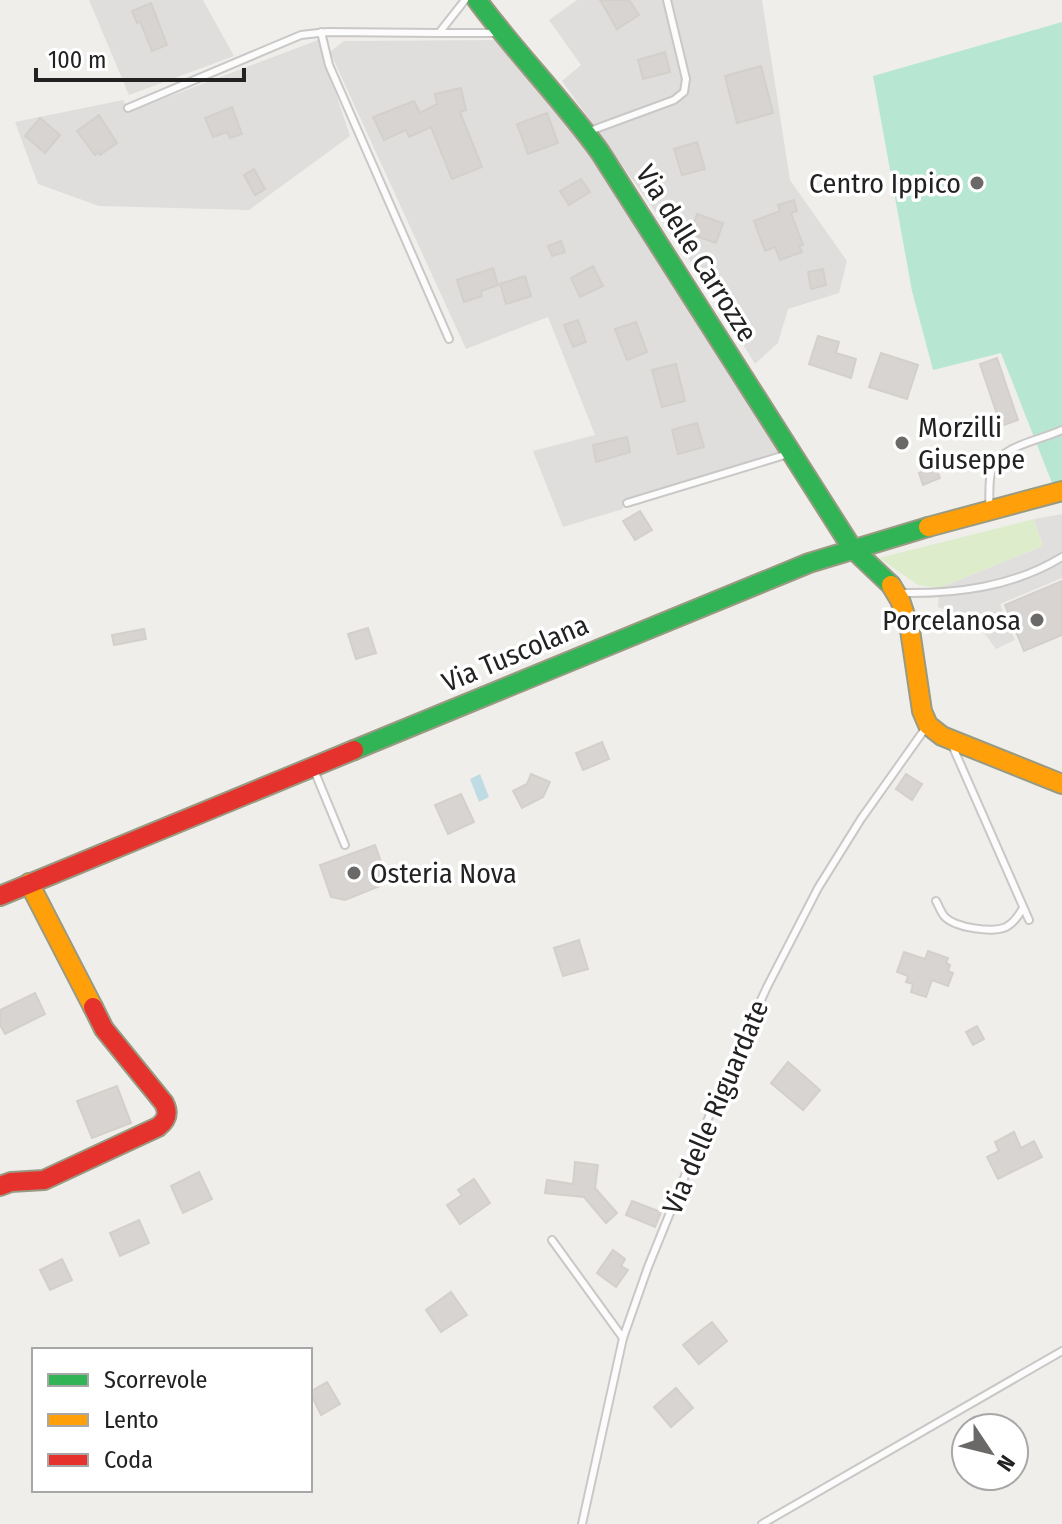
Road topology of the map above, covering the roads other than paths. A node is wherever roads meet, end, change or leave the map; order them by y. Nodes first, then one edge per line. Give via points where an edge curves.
1 (465, 0) edge
2 (477, 0) edge
3 (667, 0) edge
4 (321, 32) junction
5 (439, 33) junction
6 (502, 33) junction
7 (128, 108) dead end
8 (586, 132) junction
9 (449, 339) dead end
10 (1062, 430) edge
11 (791, 453) junction
12 (1062, 491) edge
13 (627, 503) dead end
14 (989, 511) junction
15 (852, 548) junction
16 (1062, 557) edge
17 (897, 592) junction
18 (928, 725) junction
19 (949, 738) junction
20 (312, 767) junction
21 (1062, 784) edge
22 (345, 845) dead end
23 (29, 883) junction
24 (0, 896) edge
25 (936, 901) dead end
26 (1023, 908) junction
27 (1029, 920) dead end
28 (0, 1186) edge
29 (552, 1240) dead end
30 (623, 1338) junction
31 (1062, 1351) edge
32 (582, 1524) edge
33 (762, 1524) edge

1 - 5 lane
2 - 6 street, Via delle Carrozze
3 - 8 lane via 686,79 684,92
4 - 5 lane
4 - 7 lane via 294,37
4 - 9 lane via 329,65
5 - 6 lane
6 - 8 street, Via delle Carrozze
8 - 11 street, Via delle Carrozze
10 - 14 lane via 998,459
11 - 13 lane
11 - 15 street, Via delle Carrozze
12 - 14 street, Via Tuscolana
14 - 15 street, Via Tuscolana
15 - 17 street, Via delle Carrozze
15 - 20 street, Via Tuscolana
16 - 17 lane via 977,589
17 - 18 street
18 - 19 street
18 - 30 lane, Via delle Riguardate via 849,838 789,942 714,1104
19 - 21 street
19 - 26 lane
20 - 22 lane
20 - 23 street, Via Tuscolana
23 - 24 street, Via Tuscolana
23 - 28 street via 104,1029 168,1113 158,1127 44,1180
25 - 26 lane via 951,921 987,929 1005,927
26 - 27 lane
29 - 30 lane
30 - 32 lane, Via delle Riguardate
31 - 33 lane

